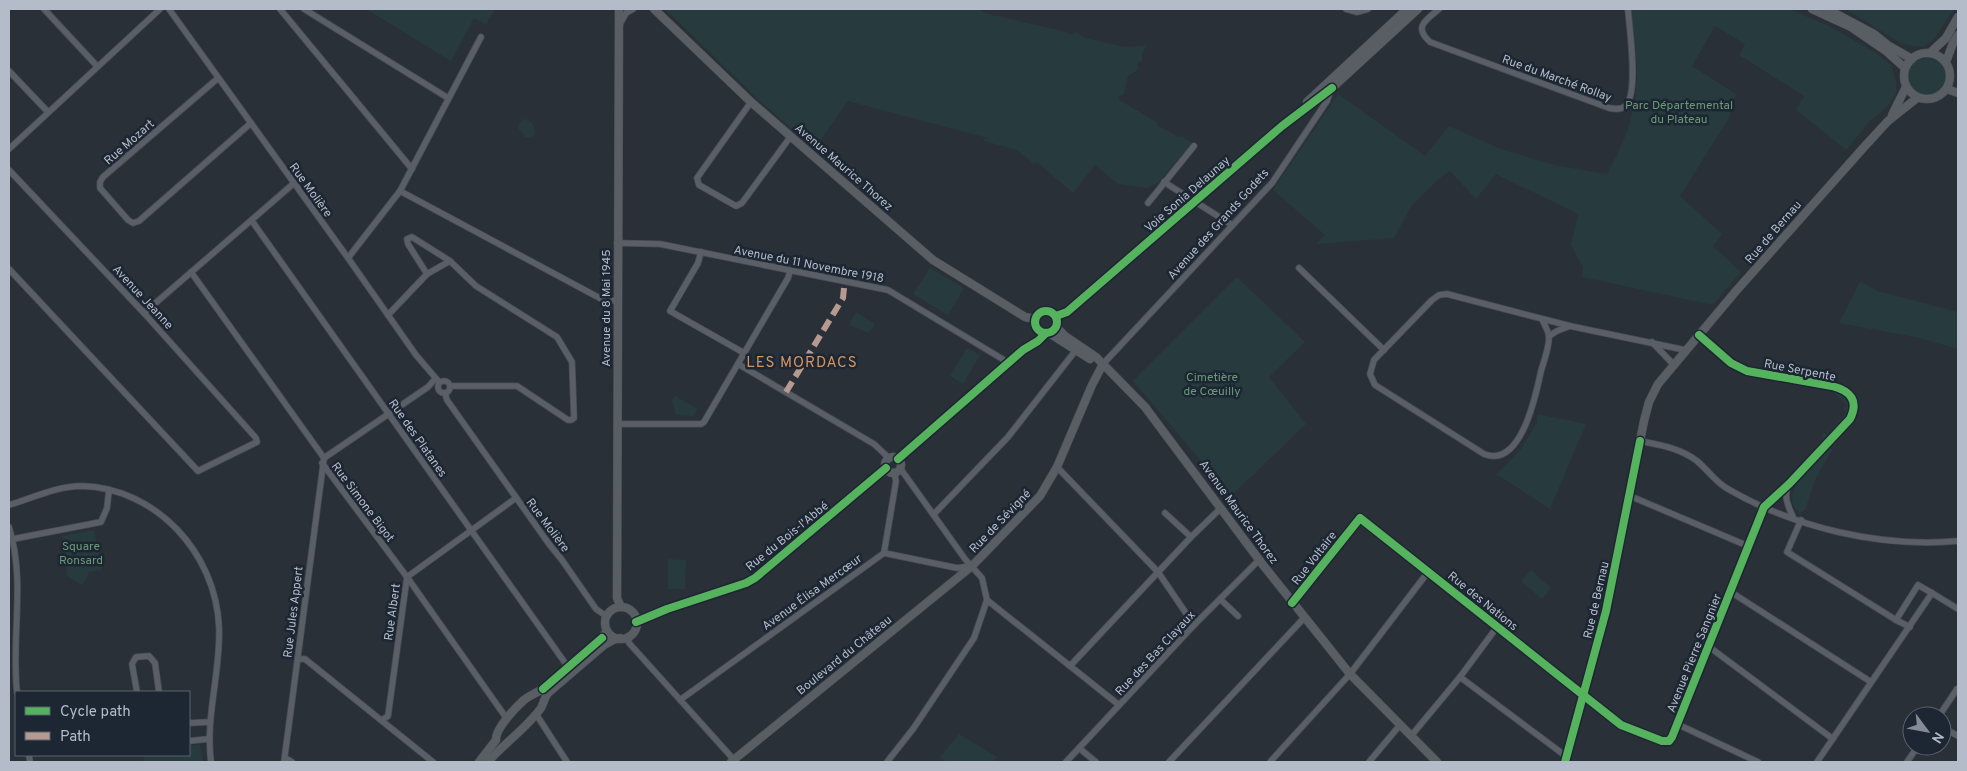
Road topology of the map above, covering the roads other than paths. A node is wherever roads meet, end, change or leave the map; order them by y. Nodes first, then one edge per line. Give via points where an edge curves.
1 (44, 9) edge
2 (160, 9) edge
3 (168, 9) edge
4 (280, 9) edge
5 (304, 9) edge
6 (619, 9) edge
7 (633, 9) edge
8 (654, 9) edge
9 (1346, 9) edge
10 (1368, 9) edge
11 (1407, 9) edge
12 (1418, 9) edge
13 (1439, 9) edge
14 (1628, 9) edge
15 (1812, 9) edge
16 (1827, 9) edge
17 (1958, 17) edge
18 (619, 26) junction
19 (1958, 35) edge
20 (481, 37) dead end
21 (1930, 53) junction
22 (1912, 59) junction
23 (1946, 62) junction
24 (97, 66) junction
25 (1905, 68) junction
26 (9, 71) edge
27 (217, 78) junction
28 (1331, 83) junction
29 (1906, 87) junction
30 (1948, 89) junction
31 (1958, 94) edge
32 (448, 98) junction
33 (1917, 98) junction
34 (752, 102) junction
35 (48, 112) junction
36 (1888, 120) junction
37 (251, 123) junction
38 (791, 136) junction
39 (1194, 146) dead end
40 (9, 149) edge
41 (412, 169) junction
42 (9, 170) edge
43 (1164, 182) junction
44 (294, 184) junction
45 (400, 191) junction
46 (1195, 202) junction
47 (1148, 203) dead end
48 (252, 221) junction
49 (1232, 225) junction
50 (617, 243) junction
51 (701, 252) junction
52 (348, 258) junction
53 (450, 261) junction
54 (1299, 268) dead end
55 (9, 269) edge
56 (790, 271) junction
57 (191, 272) junction
58 (427, 274) junction
59 (617, 300) junction
60 (144, 313) junction
61 (388, 315) junction
62 (1056, 316) junction
63 (1035, 319) junction
64 (1542, 319) junction
65 (1570, 326) junction
66 (1056, 327) junction
67 (1038, 329) junction
68 (1047, 333) junction
69 (1698, 335) junction
70 (1550, 336) junction
71 (1652, 342) junction
72 (1023, 350) junction
73 (1076, 350) junction
74 (1384, 350) junction
75 (1685, 350) junction
76 (744, 353) junction
77 (1009, 363) junction
78 (738, 364) junction
79 (1104, 364) junction
80 (1673, 364) junction
81 (437, 380) junction
82 (450, 386) junction
83 (445, 393) junction
84 (389, 414) junction
85 (617, 424) junction
86 (1640, 441) junction
87 (893, 458) junction
88 (323, 461) junction
89 (1057, 467) junction
90 (886, 468) junction
91 (897, 470) junction
92 (1790, 482) junction
93 (109, 490) junction
94 (1630, 496) junction
95 (516, 498) junction
96 (9, 505) edge
97 (1764, 507) junction
98 (1221, 508) junction
99 (1165, 513) dead end
100 (934, 514) junction
101 (1360, 518) joint
102 (1793, 518) junction
103 (1801, 520) junction
104 (9, 527) edge
105 (471, 531) junction
106 (1191, 537) junction
107 (13, 539) junction
108 (1958, 541) edge
109 (1748, 546) junction
110 (884, 553) junction
111 (1260, 560) junction
112 (972, 566) junction
113 (1158, 572) junction
114 (1428, 572) junction
115 (407, 576) junction
116 (1732, 590) junction
117 (1932, 593) junction
118 (1220, 599) junction
119 (986, 600) junction
120 (1292, 603) junction
121 (621, 607) junction
122 (1958, 609) edge
123 (606, 616) junction
124 (1238, 616) dead end
125 (1304, 618) junction
126 (1896, 620) junction
127 (636, 622) junction
128 (1194, 625) junction
129 (1497, 626) junction
130 (1910, 627) junction
131 (607, 631) junction
132 (624, 637) junction
133 (1708, 646) junction
134 (298, 658) junction
135 (1070, 666) junction
136 (568, 667) junction
137 (1350, 674) junction
138 (1460, 677) junction
139 (1872, 682) junction
140 (1957, 689) dead end
141 (17, 691) edge
142 (137, 691) edge
143 (160, 691) edge
144 (536, 693) junction
145 (1584, 696) junction
146 (544, 699) junction
147 (680, 700) junction
148 (1120, 705) junction
149 (1946, 706) edge
150 (536, 714) junction
151 (507, 719) junction
152 (382, 720) junction
153 (210, 722) junction
154 (190, 723) edge
155 (1677, 724) junction
156 (1400, 725) junction
157 (1411, 736) junction
158 (208, 739) junction
159 (1833, 739) junction
160 (496, 740) junction
161 (190, 741) edge
162 (505, 745) junction
163 (1079, 748) junction
164 (284, 760) edge
165 (1566, 760) edge
166 (734, 761) edge
167 (211, 762) edge
168 (292, 762) edge
169 (433, 762) edge
170 (479, 762) edge
171 (488, 762) edge
172 (567, 762) edge
173 (887, 762) edge
174 (1066, 762) edge
175 (1096, 762) edge
176 (1169, 762) edge
177 (1270, 762) edge
178 (1369, 762) edge
179 (1437, 762) edge
180 (1758, 762) edge
181 (1817, 762) edge

1 - 24 street
2 - 24 street
3 - 27 street, Rue Molière
4 - 41 street
5 - 32 street
6 - 18 main road, Avenue du 8 Mai 1945
7 - 18 street via 626,13
8 - 34 main road, Avenue Maurice Thorez
9 - 10 street via 1357,12
11 - 28 main road, Voie Sonia Delaunay
12 - 28 main road, Voie Sonia Delaunay
13 - 14 street, Rue du Marché Rollay via 1421,29 1430,42 1618,109 1625,107 1631,92 1633,65
15 - 25 main road via 1859,32
16 - 22 main road
17 - 21 main road via 1946,38
18 - 50 main road, Avenue du 8 Mai 1945
19 - 23 main road
20 - 32 street
21 - 22 main road
21 - 23 main road
22 - 25 main road
23 - 30 main road via 1951,75
24 - 35 street
25 - 29 main road
26 - 35 street
27 - 37 street, Rue Molière
27 - 37 street, Rue Mozart via 103,177 100,188 128,220 133,223 139,221
28 - 46 main road, Voie Sonia Delaunay
28 - 49 street, Avenue des Grands Godets via 1328,101 1272,183
29 - 33 main road
29 - 36 main road, Rue de Bernau
30 - 31 main road
30 - 33 main road via 1938,98
32 - 41 street
33 - 36 main road, Rue de Bernau
34 - 38 main road, Avenue Maurice Thorez
34 - 38 street via 697,178 699,185 736,206 742,203
35 - 40 street
36 - 69 main road, Rue de Bernau
37 - 44 street, Rue Molière
38 - 63 main road, Avenue Maurice Thorez via 933,260 1025,317
39 - 43 street
41 - 45 street
42 - 60 street, Avenue Jeanne
43 - 46 street
43 - 47 street
44 - 48 street
44 - 52 street, Rue Molière
45 - 52 street
45 - 59 street via 607,302
46 - 49 street
46 - 62 main road, Voie Sonia Delaunay via 1067,312
48 - 57 street
48 - 84 street, Rue des Platanes
49 - 79 street, Avenue des Grands Godets
50 - 51 street, Avenue du 11 Novembre 1918 via 660,244
50 - 59 main road, Avenue du 8 Mai 1945
51 - 56 street, Avenue du 11 Novembre 1918
51 - 76 street via 670,311
52 - 61 street, Rue Molière
53 - 58 street
53 - 58 street via 412,238 407,239
53 - 82 street via 476,286 558,337 572,362 574,418 568,420 517,386
54 - 74 street
55 - 60 street, Avenue Jeanne via 198,471 257,442
56 - 76 street
56 - 77 street, Avenue du 11 Novembre 1918 via 888,290
57 - 60 street
57 - 88 street, Rue Simone Bigot
58 - 61 street
59 - 85 main road, Avenue du 8 Mai 1945
61 - 81 street, Rue Molière
62 - 63 main road via 1052,312 1042,312
62 - 66 main road
63 - 67 main road
64 - 65 street
64 - 70 street
64 - 74 street via 1447,294 1439,295
65 - 70 street
65 - 71 street
66 - 68 main road
66 - 79 main road, Avenue Maurice Thorez
67 - 68 main road
67 - 72 main road
68 - 72 main road
68 - 73 main road, Avenue Maurice Thorez
69 - 75 main road, Rue de Bernau
69 - 92 street, Rue Serpente via 1738,368 1839,388 1852,398 1854,411 1850,419
70 - 74 street via 1530,417 1513,444 1494,457 1484,454 1375,385 1370,368
71 - 75 street
71 - 80 street
72 - 77 main road
73 - 79 main road, Avenue Maurice Thorez
73 - 100 street via 1008,437
75 - 80 main road, Rue de Bernau
76 - 78 street
77 - 87 main road
78 - 85 street via 700,424
78 - 87 street
79 - 89 main road, Rue de Sévigné
79 - 98 main road, Avenue Maurice Thorez via 1145,407
80 - 86 main road, Rue de Bernau via 1649,402
81 - 82 street via 447,381
81 - 83 street, Rue Molière via 438,390
81 - 84 street
82 - 83 street
83 - 95 street, Rue Molière
84 - 88 street
84 - 105 street, Rue des Platanes
85 - 121 main road, Avenue du 8 Mai 1945 via 617,598
86 - 94 main road, Rue de Bernau
86 - 97 street via 1688,455 1726,488
87 - 90 main road via 886,461
87 - 91 main road via 900,463
88 - 115 street, Rue Simone Bigot
88 - 134 street, Rue Jules Appert
89 - 112 main road, Rue de Sévigné via 1040,496
89 - 113 street
90 - 91 main road via 889,472
90 - 127 main road, Rue du Bois-l'Abbé via 755,578
91 - 100 street
91 - 110 street
92 - 97 street, Rue Serpente
92 - 102 street via 1786,501
93 - 96 street via 80,486 63,488
93 - 107 street via 101,522
93 - 153 street via 136,498 171,521 188,540 210,582 219,636
94 - 109 street
94 - 145 main road, Rue de Bernau
95 - 105 street, Rue Albert
95 - 123 street, Rue Molière via 596,609
97 - 102 street
97 - 109 street, Avenue Pierre Sangnier
98 - 106 street
98 - 111 main road, Avenue Maurice Thorez
99 - 106 street
100 - 112 street
101 - 114 street, Rue des Nations
101 - 120 street, Rue Voltaire
102 - 103 street
103 - 108 street via 1879,540 1917,544
103 - 126 street via 1787,552
104 - 107 street
105 - 115 street, Rue Albert
105 - 136 street, Rue des Platanes
106 - 113 street
107 - 141 street via 18,587
109 - 116 street, Avenue Pierre Sangnier
110 - 112 street via 957,568
110 - 147 street, Avenue Élisa Mercœur
111 - 118 street, Rue des Bas Clayaux
111 - 120 main road, Avenue Maurice Thorez
112 - 119 street, Rue de Sévigné via 982,578
112 - 166 main road, Boulevard du Château
113 - 128 street
113 - 135 street
114 - 129 street, Rue des Nations
114 - 137 street
115 - 151 street, Rue Simone Bigot
115 - 152 street, Rue Albert via 388,716
116 - 133 street, Avenue Pierre Sangnier
116 - 139 street
117 - 122 street
117 - 126 street via 1918,584
117 - 130 street
118 - 124 street
118 - 128 street, Rue des Bas Clayaux
119 - 135 street
119 - 173 street via 974,638
120 - 125 main road, Avenue Maurice Thorez
121 - 123 main road via 612,609
121 - 127 main road via 630,610
123 - 131 main road
125 - 137 main road, Avenue Maurice Thorez
125 - 176 street
126 - 130 street
127 - 132 main road via 634,630
128 - 148 street, Rue des Bas Clayaux
129 - 138 street
129 - 145 street, Rue des Nations
130 - 139 street
131 - 132 main road via 615,638
131 - 136 main road
132 - 146 main road via 604,645
132 - 147 street
133 - 155 street, Avenue Pierre Sangnier
133 - 159 street
134 - 152 street via 305,659
134 - 164 street, Rue Jules Appert
135 - 148 street
136 - 144 main road
137 - 156 main road, Avenue Maurice Thorez
137 - 177 street
138 - 157 street
138 - 165 street
139 - 159 street
140 - 149 street
142 - 143 street via 132,664 136,657 149,656 155,663
144 - 146 main road
144 - 151 main road
145 - 155 street, Rue des Nations via 1621,725 1662,741 1670,740
145 - 165 main road, Rue de Bernau
146 - 150 main road
147 - 166 street
148 - 163 street, Rue des Bas Clayaux
150 - 162 main road
150 - 172 street
151 - 160 main road
152 - 169 street
153 - 154 street
153 - 158 street
155 - 180 street
156 - 157 main road, Avenue Maurice Thorez
156 - 178 street
157 - 179 main road, Avenue Maurice Thorez
158 - 161 street
158 - 167 street
159 - 181 street
160 - 162 main road
160 - 170 main road
162 - 171 main road
163 - 174 street, Rue des Bas Clayaux
163 - 175 street
164 - 168 street

